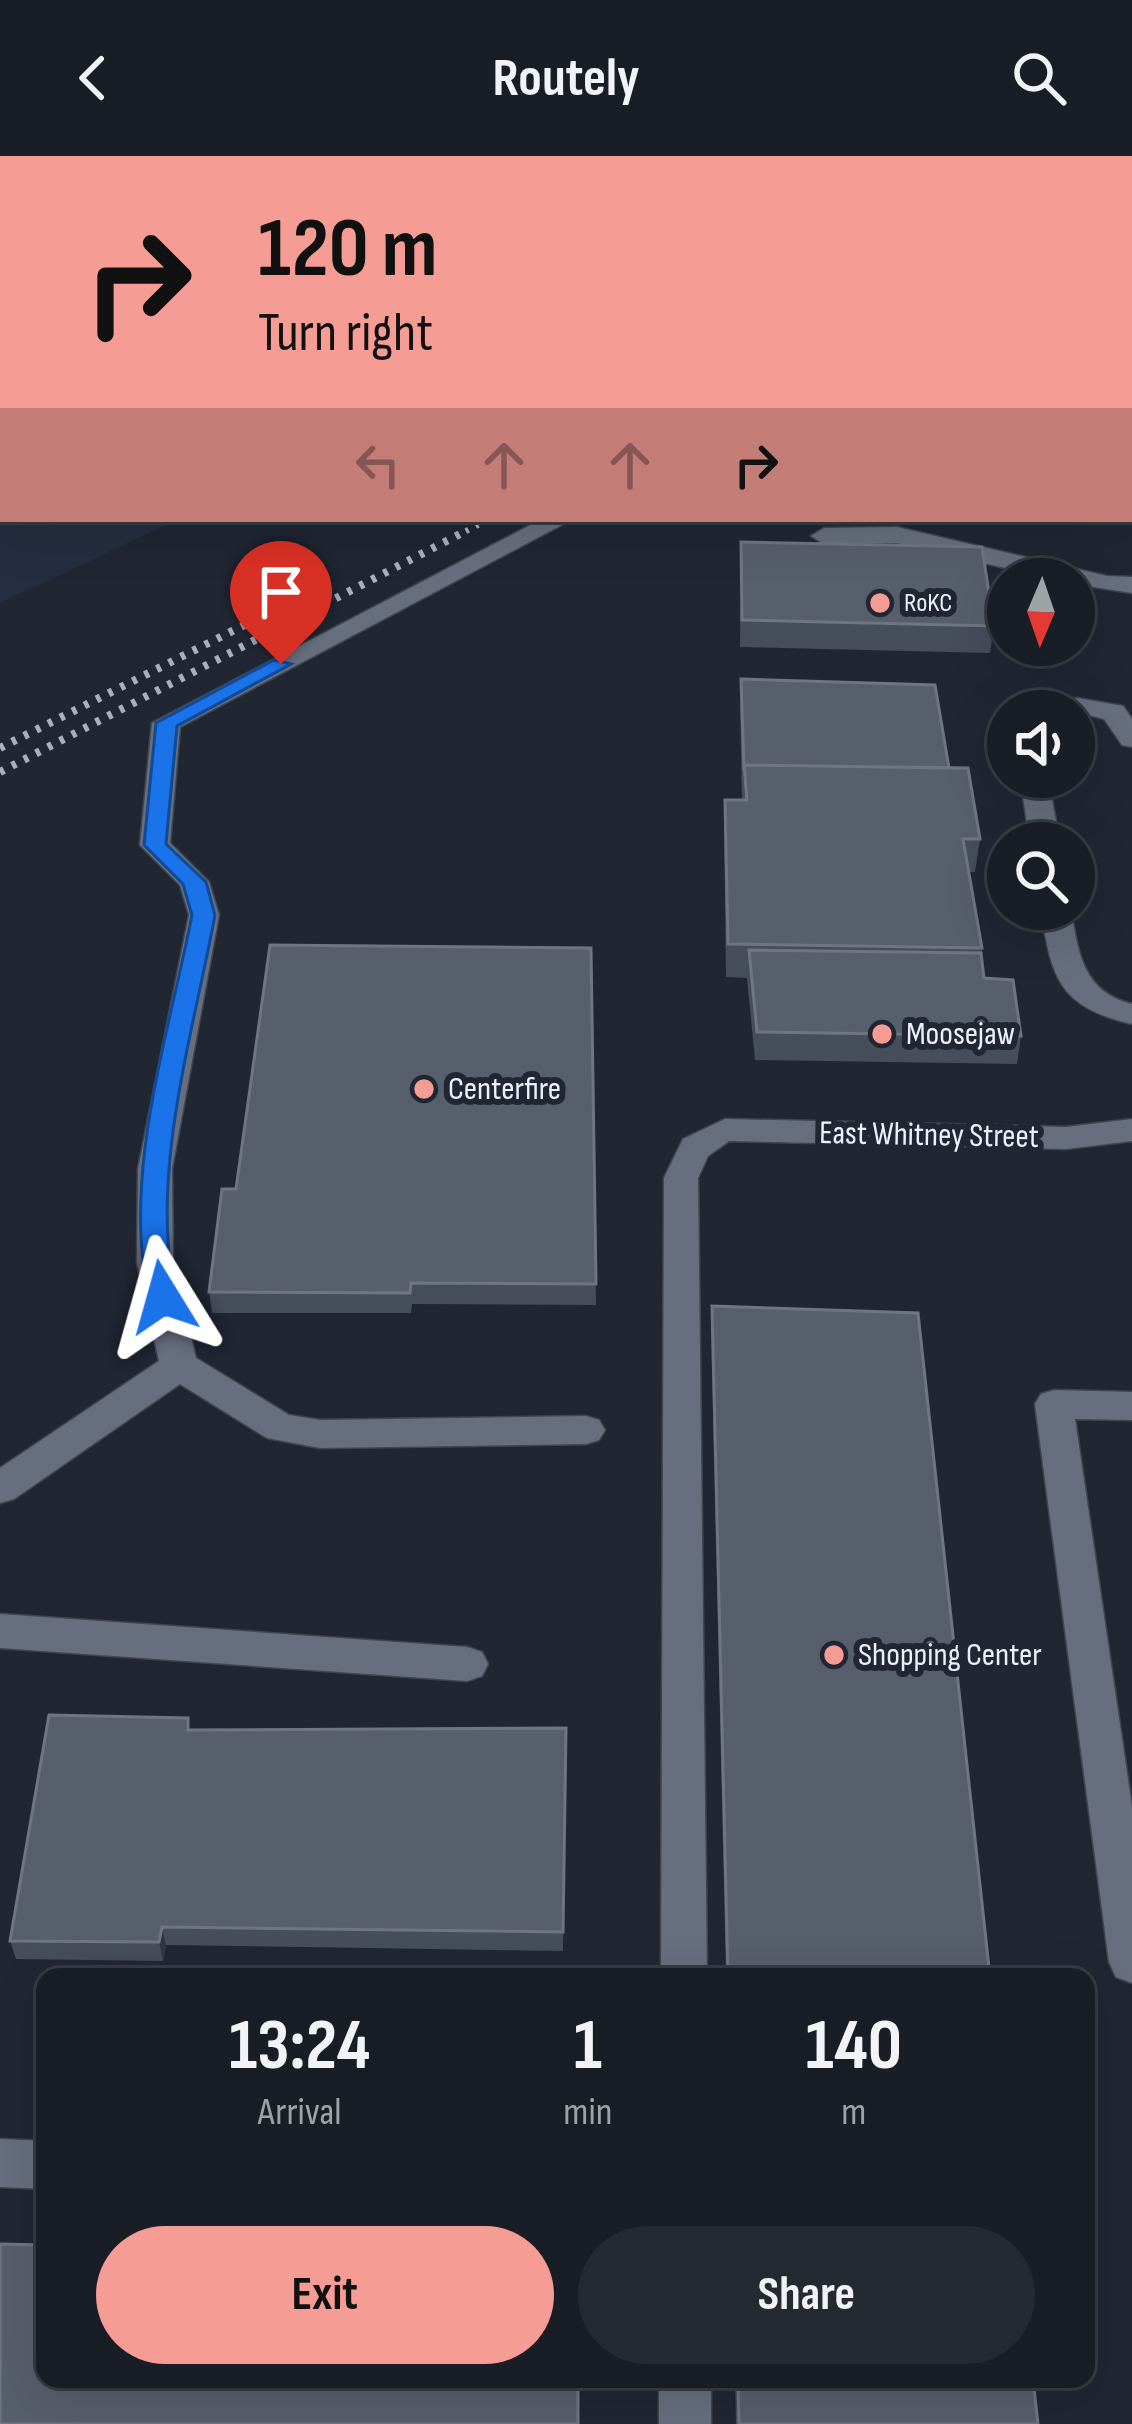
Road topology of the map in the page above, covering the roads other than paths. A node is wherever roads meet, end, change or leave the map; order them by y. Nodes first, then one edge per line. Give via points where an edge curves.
1 (555, 522) edge
2 (824, 536) dead end
3 (1132, 585) edge
4 (1122, 712) edge
5 (1132, 739) edge
6 (1060, 930) edge
7 (1132, 1015) edge
8 (1132, 1130) edge
9 (179, 1366) junction
10 (1132, 1406) edge
11 (586, 1430) dead end
12 (0, 1488) edge
13 (0, 1631) edge
14 (467, 1664) dead end
15 (1132, 1962) edge
16 (684, 1968) edge
17 (0, 2164) edge
18 (36, 2165) edge
19 (685, 2388) edge
20 (686, 2424) edge

1 - 9 street via 166,723 155,845 194,882 204,915 155,1169 154,1263
2 - 3 street via 897,536
4 - 5 street
6 - 7 street via 1067,975 1086,998
8 - 16 street, East Whitney Street via 1066,1138 725,1130 687,1154
9 - 11 street via 280,1428
9 - 12 street
10 - 15 street via 1054,1405
13 - 14 street
17 - 18 street
19 - 20 street

